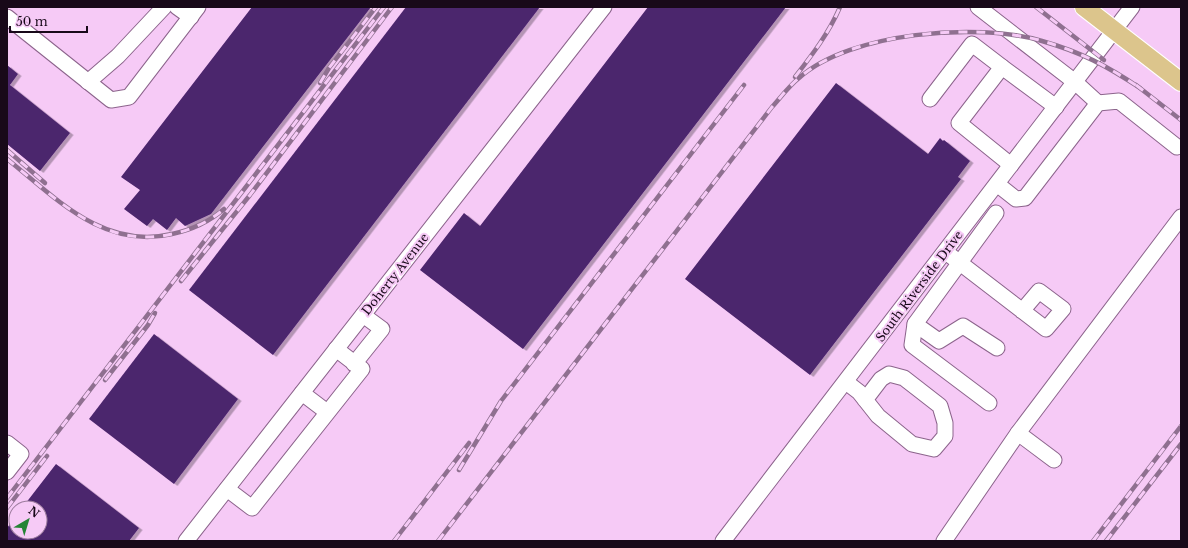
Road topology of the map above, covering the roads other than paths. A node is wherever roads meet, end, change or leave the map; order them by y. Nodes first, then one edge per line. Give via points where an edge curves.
1 (164, 7) edge
2 (177, 7) edge
3 (604, 7) edge
4 (978, 7) edge
5 (1084, 7) edge
6 (1132, 7) edge
7 (194, 12) edge
8 (7, 17) edge
9 (1114, 30) junction
10 (1002, 67) junction
11 (88, 82) junction
12 (1075, 82) junction
13 (1181, 82) edge
14 (930, 100) dead end
15 (1098, 103) junction
16 (1056, 107) junction
17 (1177, 147) dead end
18 (1011, 166) junction
19 (997, 184) junction
20 (996, 214) dead end
21 (1181, 217) edge
22 (945, 252) junction
23 (959, 262) junction
24 (1022, 311) dead end
25 (363, 315) junction
26 (916, 324) junction
27 (997, 348) dead end
28 (336, 349) junction
29 (354, 364) junction
30 (846, 382) junction
31 (302, 393) junction
32 (865, 400) junction
33 (989, 403) dead end
34 (327, 412) junction
35 (1018, 433) junction
36 (7, 443) edge
37 (1054, 460) dead end
38 (7, 472) edge
39 (227, 489) junction
40 (186, 541) edge
41 (723, 541) edge
42 (944, 541) edge

1 - 11 street via 118,56
2 - 7 street
3 - 25 street, Doherty Avenue
4 - 12 street
5 - 9 main road
6 - 9 street, South Riverside Drive
7 - 11 street via 129,97 111,100
8 - 11 street
9 - 12 street, South Riverside Drive
9 - 13 main road
10 - 14 street via 972,44
10 - 16 street
10 - 18 street via 959,123
12 - 15 street
12 - 16 street, South Riverside Drive
15 - 17 street via 1119,101
15 - 19 street via 1025,198 1016,198
16 - 18 street, South Riverside Drive
18 - 19 street, South Riverside Drive
19 - 22 street, South Riverside Drive
20 - 23 street
21 - 35 street
22 - 23 street
22 - 30 street, South Riverside Drive
23 - 24 street
23 - 26 street
25 - 28 street, Doherty Avenue
25 - 29 street via 382,329
26 - 27 street via 939,341 963,326
26 - 33 street via 912,345
28 - 29 street
28 - 31 street, Doherty Avenue
29 - 34 street via 362,369
30 - 32 street
30 - 41 street, South Riverside Drive
31 - 34 street
31 - 39 street, Doherty Avenue
32 - 32 street via 878,416 912,444 934,449 945,436 945,423 940,406 904,378 889,374 881,379
34 - 39 street via 252,508
35 - 37 street
35 - 42 street
36 - 38 street via 21,454
39 - 40 street, Doherty Avenue

